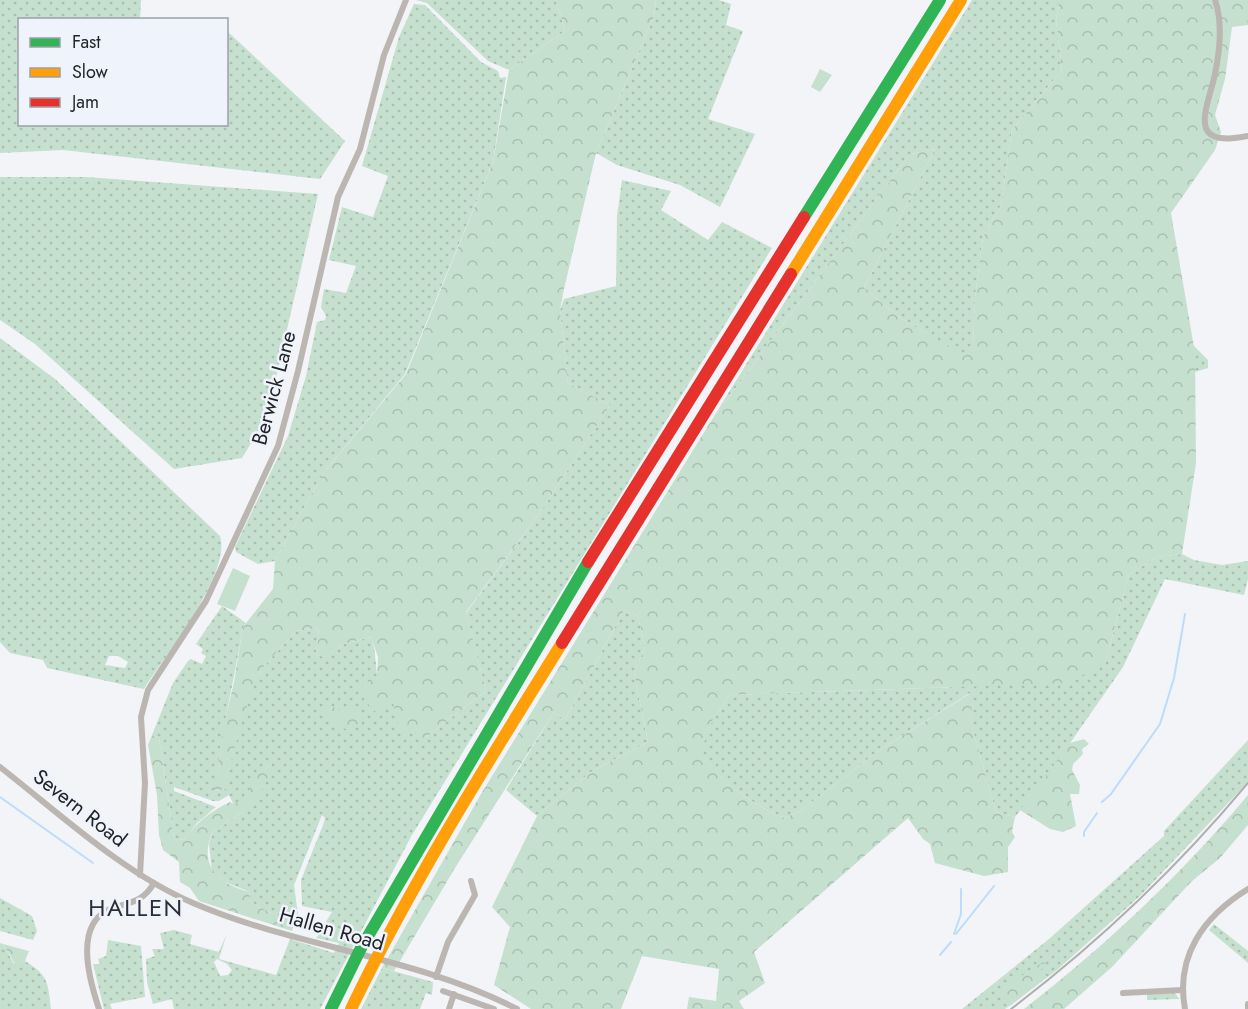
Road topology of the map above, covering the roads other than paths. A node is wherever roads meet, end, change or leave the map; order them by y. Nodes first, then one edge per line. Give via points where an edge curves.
1 (406, 0) edge
2 (940, 0) edge
3 (961, 0) edge
4 (1215, 0) edge
5 (1248, 136) edge
6 (0, 767) edge
7 (141, 875) junction
8 (471, 881) dead end
9 (154, 883) junction
10 (1248, 889) edge
11 (436, 977) junction
12 (1183, 990) junction
13 (443, 991) dead end
14 (1123, 993) dead end
15 (454, 994) junction
16 (1248, 1004) edge
17 (99, 1009) edge
18 (331, 1009) edge
19 (351, 1009) edge
20 (449, 1009) edge
21 (494, 1009) edge
22 (517, 1009) edge
23 (1185, 1009) edge
24 (1248, 1009) edge

1 - 7 street, Berwick Lane via 384,55 360,149 338,197 278,446 206,601 148,690 141,717 145,783
2 - 18 highway via 573,586 361,948
3 - 19 highway via 496,749 378,953
4 - 5 street via 1220,41 1204,121 1217,138
6 - 7 street, Severn Road
7 - 9 street, Hallen Road
8 - 11 street via 475,895 448,942
9 - 11 street, Hallen Road via 210,910
9 - 17 street via 143,898 107,911 97,917 90,929 89,979
10 - 12 street via 1219,910 1197,935 1186,958
11 - 22 street, Hallen Road
12 - 14 street
12 - 23 street
13 - 15 street
15 - 20 street
15 - 21 street
16 - 24 street

